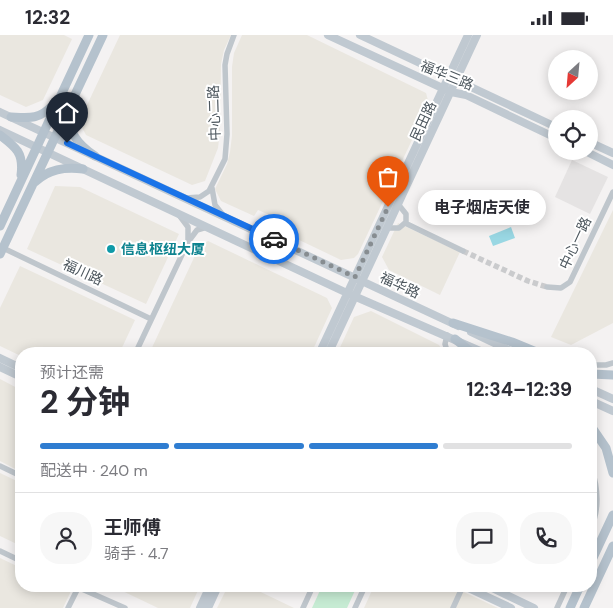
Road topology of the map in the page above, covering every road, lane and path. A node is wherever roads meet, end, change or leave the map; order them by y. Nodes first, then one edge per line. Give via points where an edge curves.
1 (89, 35) edge
2 (102, 35) edge
3 (234, 35) edge
4 (328, 35) edge
5 (360, 35) edge
6 (468, 35) edge
7 (478, 35) edge
8 (453, 78) junction
9 (447, 91) junction
10 (60, 98) junction
11 (71, 103) junction
12 (0, 112) edge
13 (11, 117) junction
14 (548, 123) edge
15 (0, 130) edge
16 (44, 132) junction
17 (548, 134) edge
18 (0, 135) edge
19 (55, 137) junction
20 (598, 146) edge
21 (37, 148) junction
22 (48, 153) junction
23 (613, 153) edge
24 (95, 156) junction
25 (598, 158) edge
26 (613, 165) edge
27 (83, 169) junction
28 (20, 183) junction
29 (32, 186) junction
30 (212, 188) junction
31 (613, 191) edge
32 (186, 198) junction
33 (398, 204) junction
34 (176, 213) junction
35 (224, 216) junction
36 (405, 223) junction
37 (0, 226) edge
38 (207, 227) junction
39 (387, 228) junction
40 (188, 242) junction
41 (2, 251) edge
42 (463, 251) tunnel mouth
43 (358, 279) junction
44 (547, 287) tunnel mouth
45 (351, 295) junction
46 (151, 319) junction
47 (453, 323) junction
48 (451, 337) junction
49 (138, 347) edge
50 (323, 347) edge
51 (331, 347) edge
52 (446, 347) edge
53 (465, 347) edge
54 (472, 347) edge
55 (502, 347) edge
56 (524, 347) edge
57 (0, 358) edge
58 (613, 363) edge
59 (15, 365) edge
60 (597, 366) edge
61 (0, 367) edge
62 (15, 374) edge
63 (597, 374) edge
64 (613, 375) edge
65 (597, 392) edge
66 (613, 399) edge
67 (597, 404) edge
68 (613, 411) edge
69 (597, 435) edge
70 (0, 466) edge
71 (15, 473) edge
72 (613, 473) edge
73 (613, 506) edge
74 (613, 515) edge
75 (608, 525) junction
76 (613, 546) edge
77 (597, 549) edge
78 (0, 551) edge
79 (15, 558) edge
80 (597, 580) edge
81 (75, 592) edge
82 (88, 592) edge
83 (207, 592) edge
84 (215, 592) edge
85 (310, 592) edge
86 (362, 592) edge
87 (461, 592) edge
88 (477, 592) edge
89 (501, 592) edge
90 (565, 592) edge
91 (577, 592) edge
92 (591, 592) edge
93 (68, 608) edge
94 (125, 608) edge
95 (200, 608) edge
96 (208, 608) edge
97 (303, 608) edge
98 (355, 608) edge
99 (453, 608) edge
100 (510, 608) edge
101 (534, 608) edge
102 (558, 608) edge
103 (570, 608) edge
104 (584, 608) edge

1 - 10 main road
2 - 11 main road
3 - 30 street, 中心二路 via 225,65 227,149
4 - 9 street, 福华三路
5 - 8 street, 福华三路
6 - 8 street, 民田路
7 - 8 street, 民田路
8 - 9 street, 民田路
8 - 14 street, 福华三路
9 - 17 street, 福华三路 via 466,95
9 - 33 street, 民田路
9 - 43 street, 民田路
10 - 13 main road via 40,116
10 - 16 main road
11 - 19 main road
11 - 24 main road via 72,131 80,145
12 - 13 street, 福华路
13 - 16 street, 福华路
15 - 21 street, 福华路
16 - 19 street, 福华路
16 - 21 main road
18 - 28 main road via 19,152 22,165
19 - 22 main road
19 - 24 street, 福华路
20 - 23 street
21 - 22 street, 福华路
21 - 28 main road
22 - 27 street, 福华路
22 - 29 main road
24 - 32 street, 福华路
25 - 26 street
27 - 29 main road via 55,170
27 - 34 street, 福华路
28 - 37 main road
29 - 41 main road
30 - 32 street via 202,196
30 - 35 street via 214,205
31 - 44 street, 中心一路 via 570,282 561,288
32 - 35 street, 福华路
33 - 36 street via 406,214
33 - 39 street, 民田路
34 - 38 street, 福华路
34 - 40 street via 186,224
35 - 43 street, 福华路
36 - 39 street via 399,228
36 - 42 street
38 - 40 street via 197,230
38 - 45 street, 福华路
39 - 43 street, 民田路
40 - 46 street
41 - 46 street, 福川路
43 - 45 street, 民田路
43 - 47 street, 福华路
45 - 48 street, 福华路
45 - 50 street, 民田路
45 - 51 street, 民田路
46 - 49 street
47 - 55 street, 福华路
47 - 56 main road
48 - 52 street
48 - 53 main road
48 - 54 street, 福华路
57 - 59 street
58 - 60 street
61 - 62 street
63 - 64 main road
65 - 66 street
67 - 68 street
69 - 72 main road via 606,449
70 - 71 street
73 - 75 main road
74 - 75 main road
75 - 77 main road
76 - 80 main road
78 - 79 street
81 - 93 street
82 - 94 street
83 - 95 street
84 - 96 street
85 - 97 street
86 - 98 street
87 - 99 street
88 - 100 street
89 - 101 street
90 - 102 street
91 - 103 main road
92 - 104 main road

